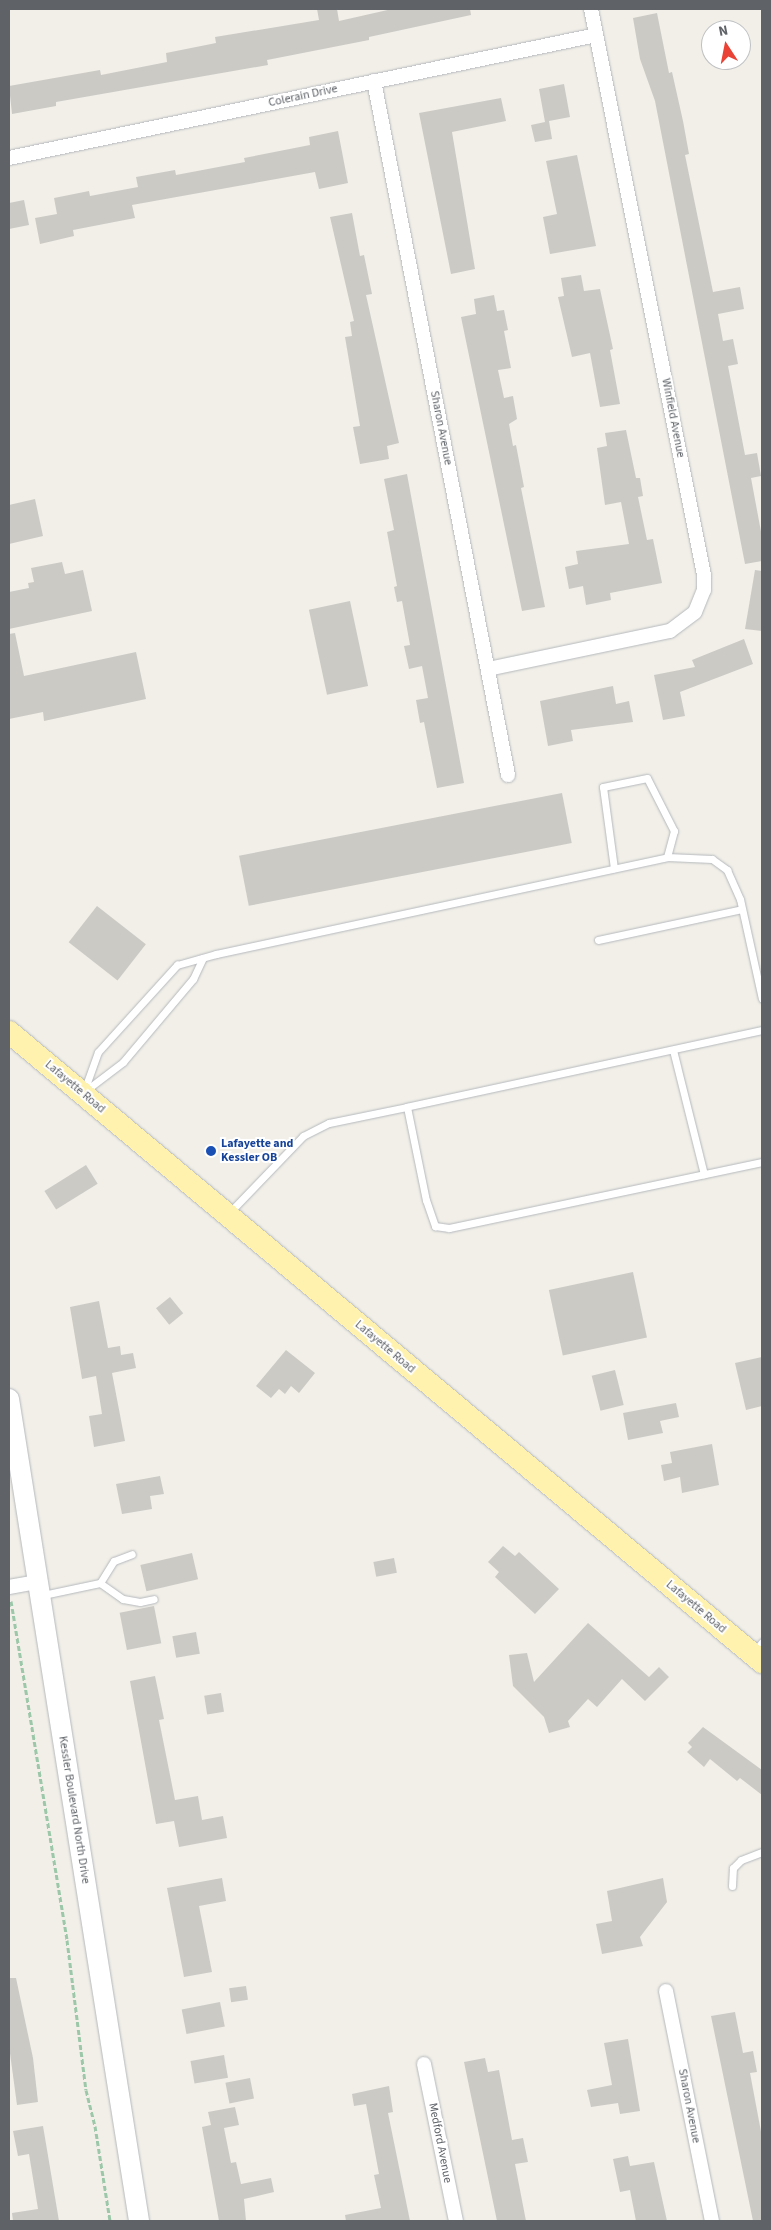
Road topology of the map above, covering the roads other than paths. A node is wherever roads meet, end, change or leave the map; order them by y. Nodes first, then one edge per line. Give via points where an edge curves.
1 (591, 9) edge
2 (596, 35) junction
3 (374, 81) junction
4 (9, 158) edge
5 (488, 668) junction
6 (508, 775) dead end
7 (667, 858) junction
8 (614, 868) junction
9 (742, 909) junction
10 (598, 940) dead end
11 (203, 958) junction
12 (762, 999) edge
13 (762, 1030) edge
14 (9, 1032) edge
15 (673, 1050) junction
16 (83, 1093) junction
17 (407, 1107) junction
18 (762, 1162) edge
19 (704, 1174) junction
20 (227, 1215) junction
21 (9, 1398) edge
22 (132, 1554) dead end
23 (100, 1583) junction
24 (39, 1589) junction
25 (9, 1590) edge
26 (154, 1599) dead end
27 (759, 1653) edge
28 (762, 1852) edge
29 (732, 1886) dead end
30 (666, 1991) dead end
31 (424, 2064) dead end
32 (139, 2221) edge
33 (456, 2221) edge
34 (712, 2221) edge

1 - 2 street, Winfield Avenue
2 - 3 street, Colerain Drive
2 - 5 street, Winfield Avenue via 704,575 704,590 695,612 670,631
3 - 4 street, Colerain Drive
3 - 5 street, Sharon Avenue
5 - 6 street, Sharon Avenue
7 - 8 lane
7 - 8 lane via 674,831 647,778 603,787
7 - 9 lane via 712,859 726,870
8 - 11 lane
9 - 10 lane
9 - 12 lane
11 - 16 lane via 193,979 123,1062
11 - 16 lane via 177,965 98,1052
13 - 15 lane
14 - 16 main road, Lafayette Road
15 - 17 lane
15 - 19 lane
16 - 20 main road, Lafayette Road
17 - 19 lane via 426,1200 435,1226 449,1228
17 - 20 lane via 329,1122 303,1136
18 - 19 lane
20 - 27 main road, Lafayette Road
21 - 24 main road, Kessler Boulevard North Drive
22 - 23 lane via 114,1561
23 - 24 lane
23 - 26 lane via 123,1599 140,1602
24 - 25 street
24 - 32 main road, Kessler Boulevard North Drive
28 - 29 lane via 741,1860 733,1868
30 - 34 street, Sharon Avenue
31 - 33 street, Medford Avenue

